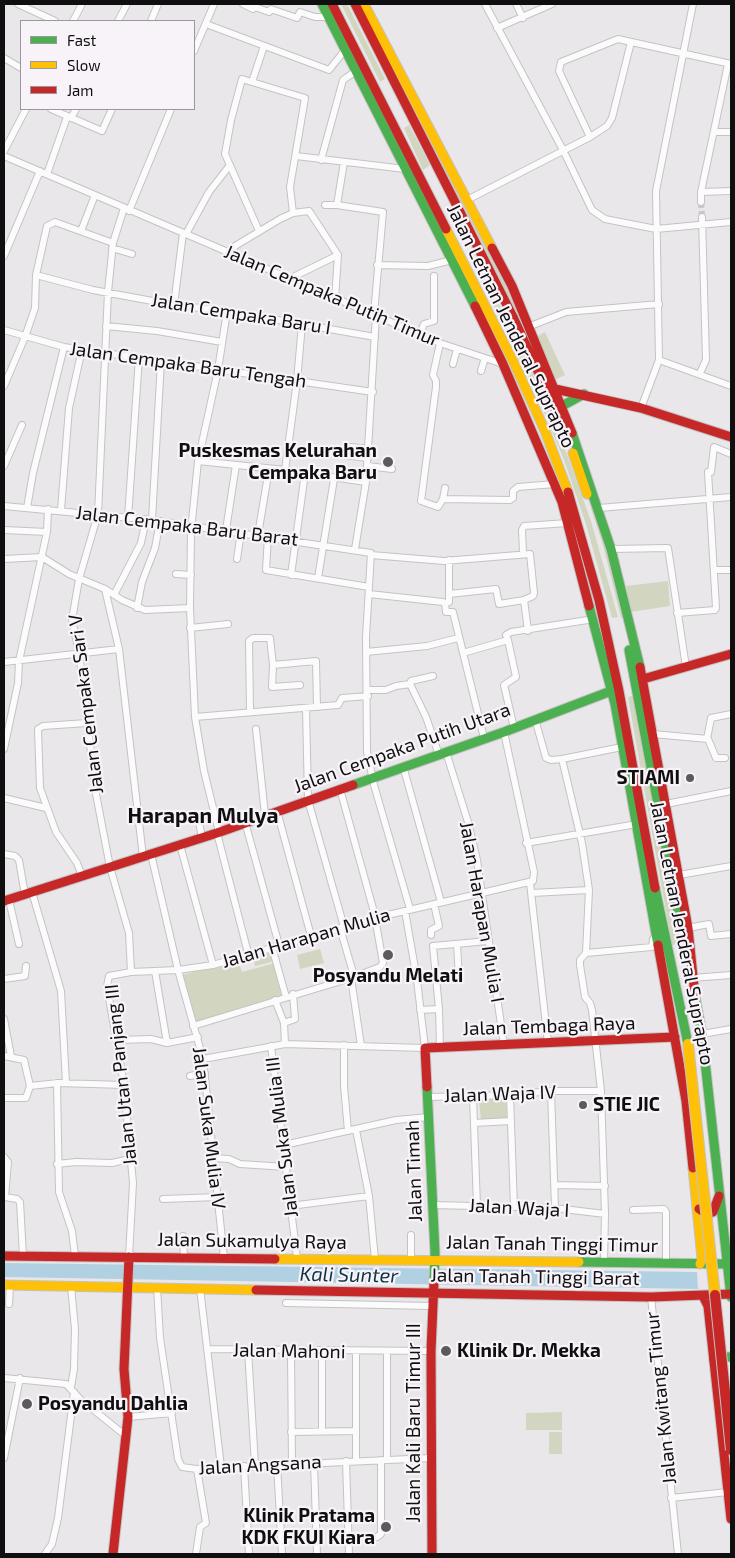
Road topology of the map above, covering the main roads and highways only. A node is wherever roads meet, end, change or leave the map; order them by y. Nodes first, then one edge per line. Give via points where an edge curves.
1 (322, 4) edge
2 (332, 4) edge
3 (355, 4) edge
4 (364, 4) edge
5 (369, 31) junction
6 (383, 40) junction
7 (434, 217) junction
8 (556, 390) junction
9 (584, 394) junction
10 (562, 406) junction
11 (535, 409) junction
12 (530, 424) junction
13 (731, 437) edge
14 (575, 450) junction
15 (624, 617) junction
16 (604, 640) junction
17 (731, 654) edge
18 (643, 679) junction
19 (611, 691) junction
20 (6, 901) edge
21 (690, 960) junction
22 (676, 1037) junction
23 (425, 1048) joint
24 (720, 1193) junction
25 (696, 1203) junction
26 (4, 1256) edge
27 (129, 1258) junction
28 (375, 1260) joint
29 (435, 1263) junction
30 (700, 1264) junction
31 (730, 1264) edge
32 (7, 1285) edge
33 (129, 1285) junction
34 (434, 1288) junction
35 (731, 1295) edge
36 (703, 1296) junction
37 (731, 1357) edge
38 (714, 1361) junction
39 (731, 1450) edge
40 (731, 1519) edge
41 (113, 1554) edge
42 (432, 1554) edge

1 - 7 main road, Jalan Letnan Jenderal Suprapto
2 - 7 main road, Jalan Letnan Jenderal Suprapto
3 - 5 main road, Jalan Letnan Jenderal Suprapto
4 - 6 main road, Jalan Letnan Jenderal Suprapto
5 - 6 main road
5 - 14 main road, Jalan Letnan Jenderal Suprapto via 513,318
6 - 8 main road, Jalan Letnan Jenderal Suprapto via 512,286
7 - 11 main road, Jalan Letnan Jenderal Suprapto
7 - 12 main road, Jalan Letnan Jenderal Suprapto
8 - 9 main road
8 - 10 main road, Jalan Letnan Jenderal Suprapto
9 - 10 main road
9 - 13 main road via 641,408
10 - 14 main road, Jalan Letnan Jenderal Suprapto
11 - 12 main road
11 - 16 main road, Jalan Letnan Jenderal Suprapto via 572,503
12 - 16 main road, Jalan Letnan Jenderal Suprapto via 568,522 594,620
14 - 15 main road, Jalan Letnan Jenderal Suprapto
14 - 15 main road, Jalan Letnan Jenderal Suprapto via 599,508
15 - 18 main road, Jalan Letnan Jenderal Suprapto
15 - 21 main road, Jalan Letnan Jenderal Suprapto
16 - 19 main road, Jalan Letnan Jenderal Suprapto
16 - 39 main road, Jalan Letnan Jenderal Suprapto, bridge via 688,1044
17 - 18 main road
18 - 21 main road, Jalan Letnan Jenderal Suprapto via 688,928
19 - 20 main road, Jalan Cempaka Putih Utara via 202,838
19 - 22 main road, Jalan Letnan Jenderal Suprapto
21 - 24 main road, Jalan Letnan Jenderal Suprapto
22 - 23 main road, Jalan Tembaga Raya
22 - 25 main road, Jalan Letnan Jenderal Suprapto
23 - 29 main road, Jalan Timah
24 - 25 main road via 713,1212 702,1213
24 - 31 main road, Jalan Letnan Jenderal Suprapto
25 - 30 main road, Jalan Letnan Jenderal Suprapto
26 - 27 main road, Jalan Sukamulya Raya
27 - 28 main road, Jalan Sukamulya Raya
27 - 33 main road
28 - 29 main road, Jalan Tanah Tinggi Timur
29 - 30 main road, Jalan Tanah Tinggi Timur
29 - 34 main road, Jalan Timah
30 - 31 main road, Jalan Tanah Tinggi Timur
31 - 35 main road, Jalan Letnan Jenderal Suprapto
32 - 33 main road, Jalan Tanah Tinggi Barat
33 - 34 main road, Jalan Tanah Tinggi Barat
33 - 41 main road via 124,1334 128,1417
34 - 36 main road, Jalan Tanah Tinggi Barat via 651,1297
34 - 42 main road, Jalan Kali Baru Timur III via 431,1351
35 - 36 main road, Jalan Tanah Tinggi Barat
36 - 38 main road via 708,1306
37 - 38 main road via 719,1357
38 - 40 main road

